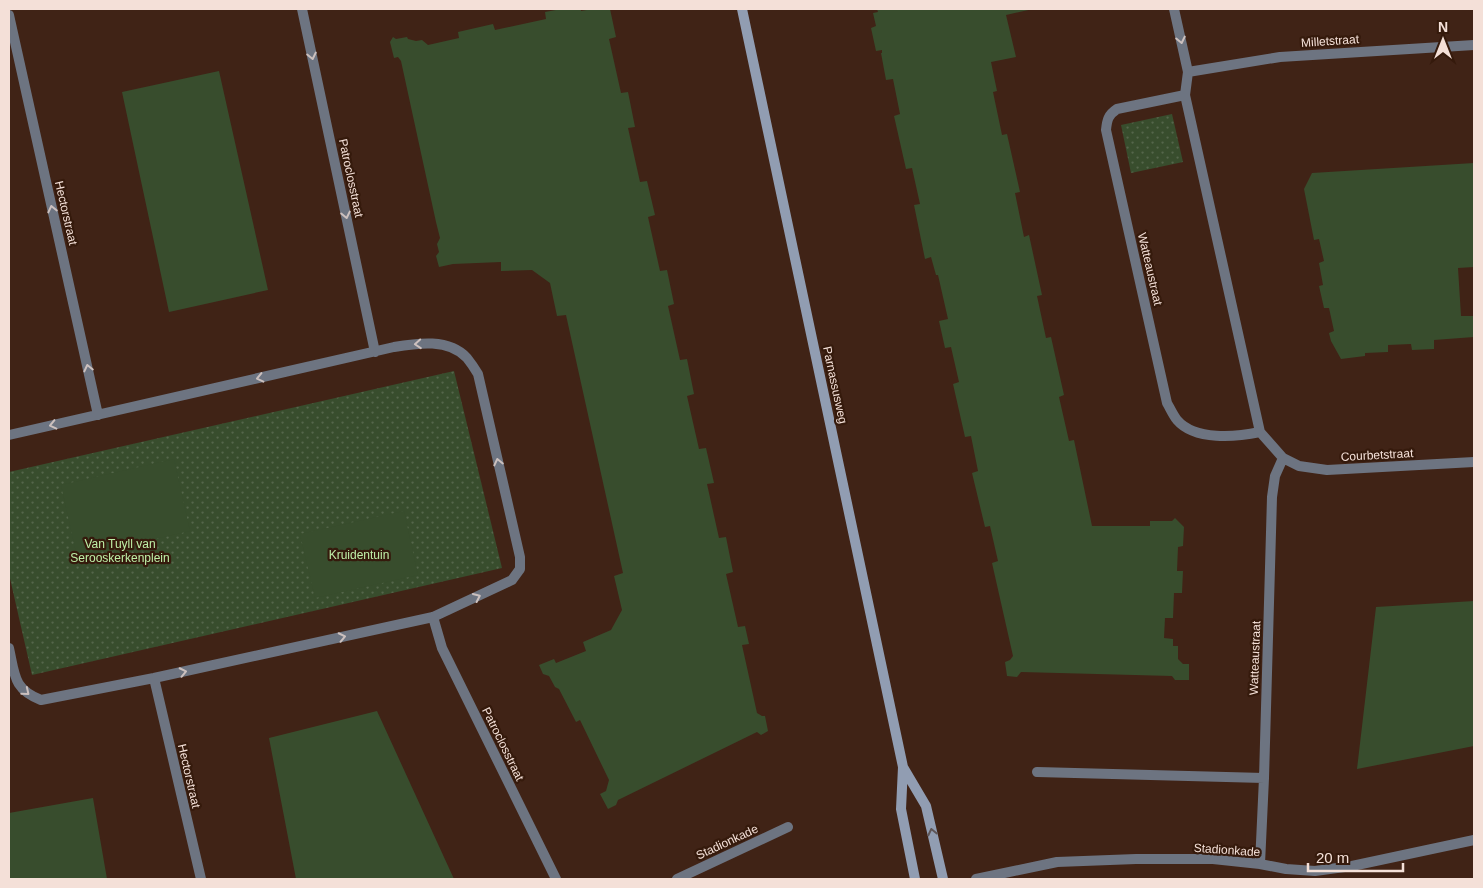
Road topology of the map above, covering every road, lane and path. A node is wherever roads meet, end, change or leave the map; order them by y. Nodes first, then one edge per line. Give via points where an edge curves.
1 (302, 9) edge
2 (742, 9) edge
3 (1174, 9) edge
4 (9, 15) edge
5 (1474, 45) edge
6 (1188, 72) junction
7 (1185, 95) junction
8 (375, 352) junction
9 (98, 415) junction
10 (1260, 432) junction
11 (9, 435) edge
12 (1283, 458) junction
13 (1474, 462) edge
14 (432, 617) junction
15 (9, 648) edge
16 (154, 678) junction
17 (903, 767) junction
18 (1037, 772) dead end
19 (1264, 778) junction
20 (788, 827) dead end
21 (1474, 840) edge
22 (1260, 864) junction
23 (200, 879) edge
24 (556, 879) edge
25 (677, 879) edge
26 (915, 879) edge
27 (943, 879) edge
28 (976, 879) edge

1 -> 8 street, Patroclosstraat
2 - 17 main road, Parnassusweg
3 -> 6 street
9 -> 4 street, Hectorstraat
5 - 6 street, Milletstraat via 1280,57
6 - 7 street
7 - 10 street
7 - 10 street, Watteaustraat via 1117,109 1107,119 1108,140 1167,403 1177,420 1203,434 1227,436
8 -> 9 street
14 -> 8 street via 512,580 520,569 520,557 478,374 466,357 449,346 422,343
9 -> 11 street
10 - 12 street
12 - 13 street, Courbetstraat via 1299,466 1327,470
12 - 19 street, Watteaustraat via 1272,497
16 -> 14 street
14 - 24 street, Patroclosstraat via 442,648
15 -> 16 street via 17,683 27,694 41,700
16 - 23 street, Hectorstraat
17 - 26 main road, Parnassusweg via 900,809
27 -> 17 main road, Parnassusweg via 926,806
18 - 19 street
19 - 22 street, Watteaustraat
20 - 25 street, Stadionkade
21 - 22 street, Stadionkade via 1315,871
22 - 28 street, Stadionkade via 1213,859 1057,862

